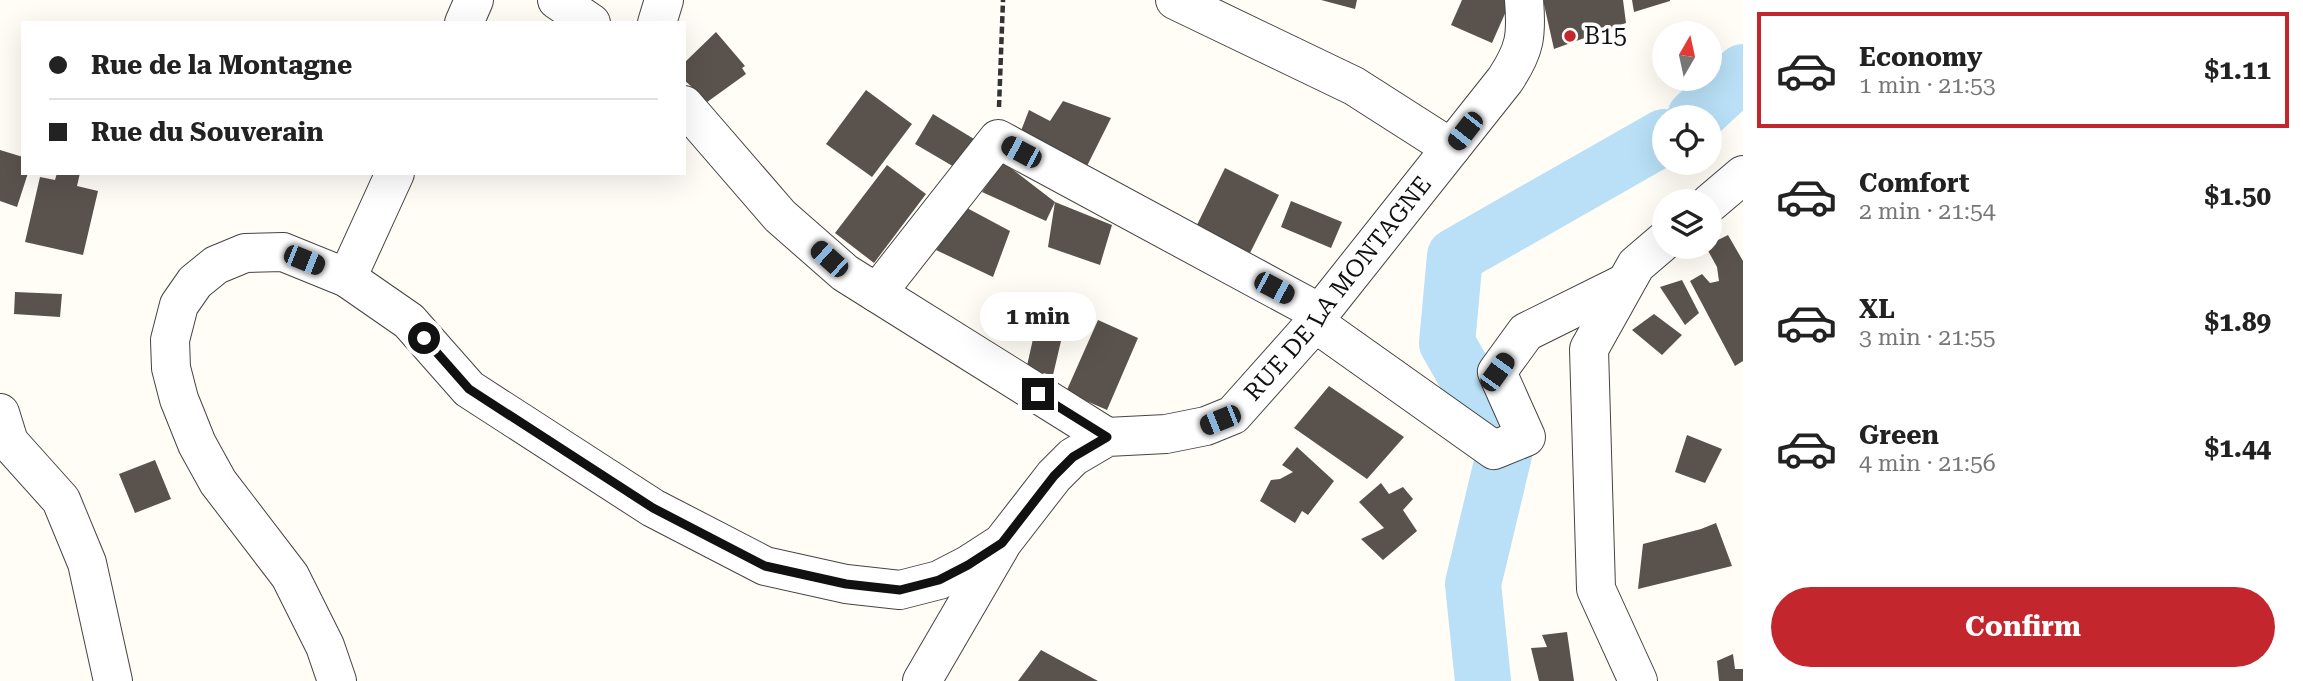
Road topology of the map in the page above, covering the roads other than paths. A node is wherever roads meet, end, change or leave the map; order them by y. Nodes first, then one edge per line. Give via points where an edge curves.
1 (474, 0) edge
2 (557, 0) edge
3 (664, 0) edge
4 (1175, 0) edge
5 (1524, 0) edge
6 (465, 21) edge
7 (588, 21) edge
8 (658, 21) edge
9 (686, 107) edge
10 (1451, 148) junction
11 (394, 175) edge
12 (1743, 175) edge
13 (1722, 193) edge
14 (1652, 251) edge
15 (347, 278) junction
16 (1625, 283) junction
17 (877, 293) junction
18 (1318, 318) junction
19 (0, 413) edge
20 (1107, 437) junction
21 (1002, 543) junction
22 (113, 681) edge
23 (337, 681) edge
24 (922, 681) edge
25 (1638, 681) edge

1 - 6 street
2 - 7 street
3 - 8 street
4 - 10 street via 1354,86
5 - 10 street, RUE DE LA MONTAGNE via 1526,26 1520,57
9 - 17 street via 780,216 845,273
10 - 18 street, RUE DE LA MONTAGNE
11 - 15 street
12 - 13 street
14 - 16 street via 1636,264
15 - 21 street, RUE DE LA MONTAGNE via 409,321 469,389 653,508 765,566 846,584 900,590 939,580
15 - 23 street, RUE DE LA MONTAGNE via 283,252 245,253 216,265 195,282 179,305 170,340 179,399 197,444 218,482 290,576
16 - 18 street via 1526,332 1497,372 1526,437 1494,450
16 - 25 street via 1589,349 1595,562 1596,589
17 - 18 street via 998,139
17 - 20 street
18 - 20 street, RUE DE LA MONTAGNE via 1233,415 1167,434
19 - 22 street via 9,442 61,500 87,563
20 - 21 street, RUE DE LA MONTAGNE via 1073,457 1054,476
21 - 24 street

